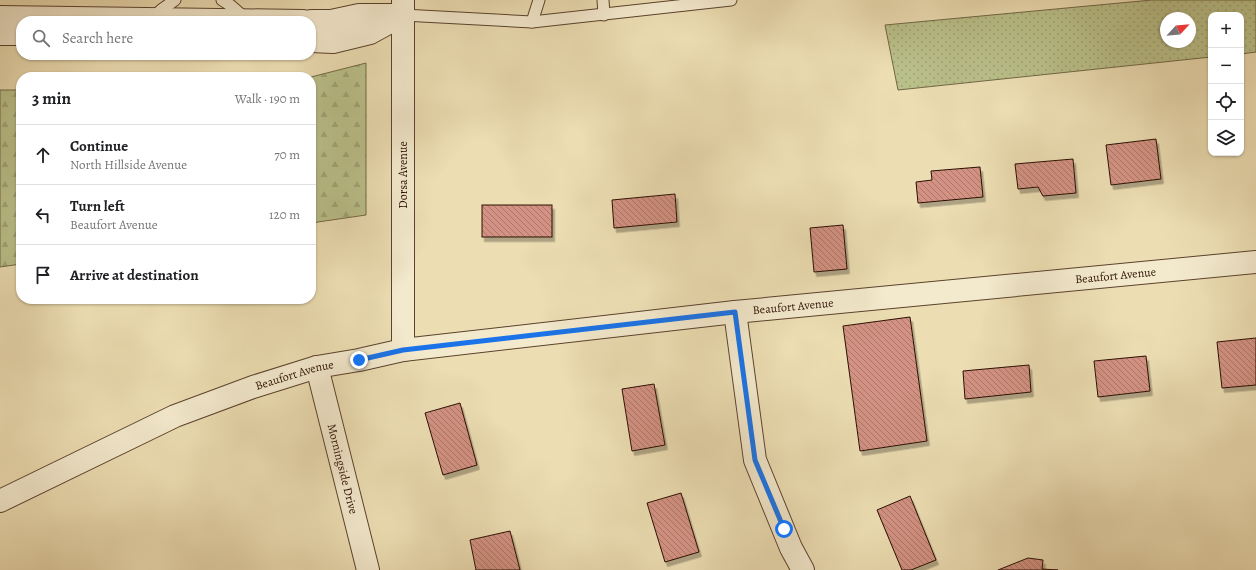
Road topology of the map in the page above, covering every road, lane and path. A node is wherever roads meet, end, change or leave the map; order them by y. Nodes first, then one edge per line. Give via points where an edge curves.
1 (175, 0) edge
2 (222, 0) edge
3 (539, 0) edge
4 (603, 0) edge
5 (731, 0) edge
6 (665, 4) edge
7 (403, 7) edge
8 (604, 15) junction
9 (153, 16) edge
10 (242, 16) edge
11 (0, 17) edge
12 (16, 17) edge
13 (316, 21) edge
14 (532, 22) junction
15 (0, 34) edge
16 (16, 34) edge
17 (316, 41) edge
18 (1256, 262) edge
19 (735, 312) junction
20 (403, 350) junction
21 (317, 367) junction
22 (0, 501) edge
23 (368, 570) edge
24 (803, 570) edge

1 - 9 lane
2 - 10 lane
3 - 14 lane
4 - 8 lane
5 - 6 lane
6 - 8 lane
7 - 13 street via 331,21
7 - 14 lane
7 - 17 street via 370,33 333,42
7 - 20 street, Dorsa Avenue
8 - 14 lane
11 - 12 street
15 - 16 street
18 - 19 street, Beaufort Avenue
19 - 20 street, Beaufort Avenue
19 - 24 street via 755,460 791,548
20 - 21 street, Beaufort Avenue
21 - 22 street, Beaufort Avenue via 175,416
21 - 23 street, Morningside Drive

